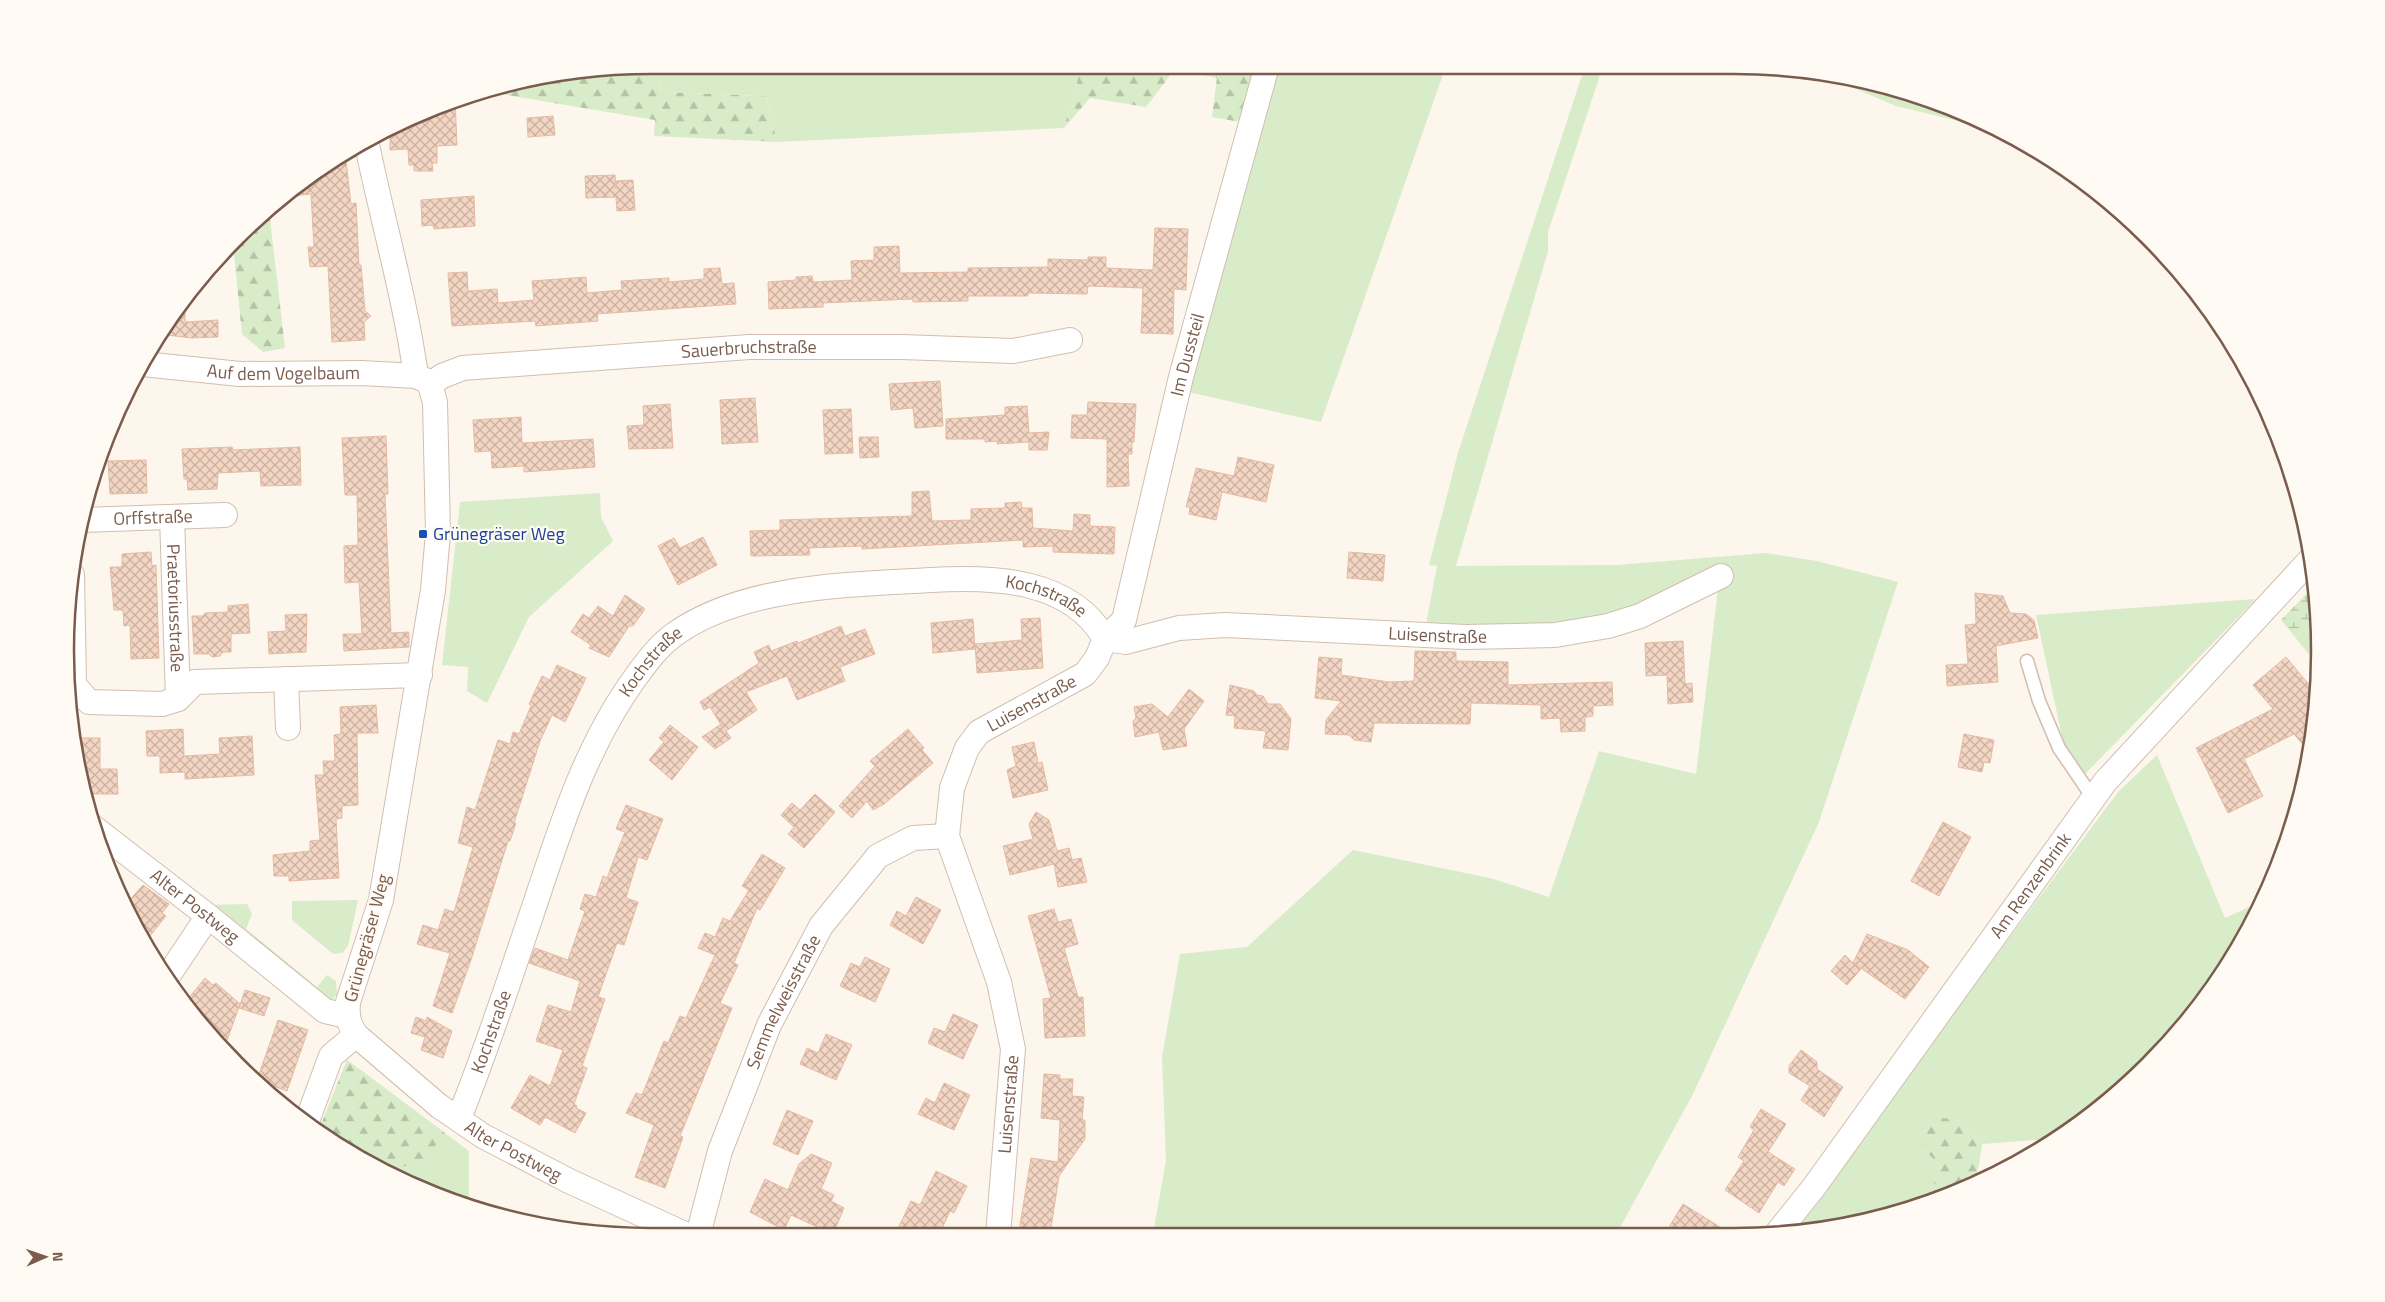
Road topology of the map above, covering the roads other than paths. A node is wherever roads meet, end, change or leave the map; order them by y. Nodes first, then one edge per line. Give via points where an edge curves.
1 (1265, 74) edge
2 (368, 148) edge
3 (1070, 340) dead end
4 (150, 365) edge
5 (424, 381) junction
6 (225, 515) dead end
7 (172, 517) junction
8 (89, 520) edge
9 (2304, 566) edge
10 (1721, 576) dead end
11 (1105, 639) junction
12 (2027, 661) dead end
13 (420, 675) junction
14 (286, 679) junction
15 (75, 693) edge
16 (178, 699) junction
17 (288, 728) dead end
18 (2093, 798) junction
19 (103, 834) edge
20 (947, 836) junction
21 (208, 916) junction
22 (171, 972) edge
23 (351, 1025) junction
24 (309, 1116) edge
25 (459, 1118) junction
26 (1783, 1226) edge
27 (672, 1228) edge
28 (700, 1228) edge
29 (999, 1228) edge

1 - 11 street, Im Dussteil via 1178,386 1124,620
2 - 5 street, Grünegräser Weg via 411,341
3 - 5 street, Sauerbruchstraße via 1013,351 749,347 606,356 464,368
4 - 5 street, Auf dem Vogelbaum via 240,374 361,373
5 - 13 street, Grünegräser Weg via 435,402 438,532
6 - 7 street, Orffstraße
7 - 8 street, Orffstraße
7 - 16 street, Praetoriusstraße
9 - 18 street, Am Renzenbrink
10 - 11 street, Luisenstraße via 1640,616 1608,626 1555,635 1466,638 1225,625 1179,628 1126,642
11 - 20 street, Luisenstraße via 1097,658 1084,674 979,732 967,748 952,788
11 - 25 street, Kochstraße via 1098,626 1069,601 1033,585 998,580 944,579 755,598 717,612 674,634 625,692 596,740 567,807
12 - 18 lane via 2039,701 2059,748
13 - 14 street, Praetoriusstraße
13 - 23 street, Grünegräser Weg via 381,900 348,1002
14 - 16 street, Praetoriusstraße via 195,682
14 - 17 street
15 - 16 street via 89,702 162,704
18 - 26 street, Am Renzenbrink
19 - 21 street, Alter Postweg
20 - 28 street, Semmelweisstraße via 913,838 878,856 821,926 769,1025 720,1151
20 - 29 street, Luisenstraße via 999,982 1014,1049
21 - 22 street
21 - 23 street, Alter Postweg via 325,1011
23 - 24 street via 331,1056
23 - 25 street, Alter Postweg via 439,1106
25 - 27 street, Alter Postweg via 483,1136 569,1181

